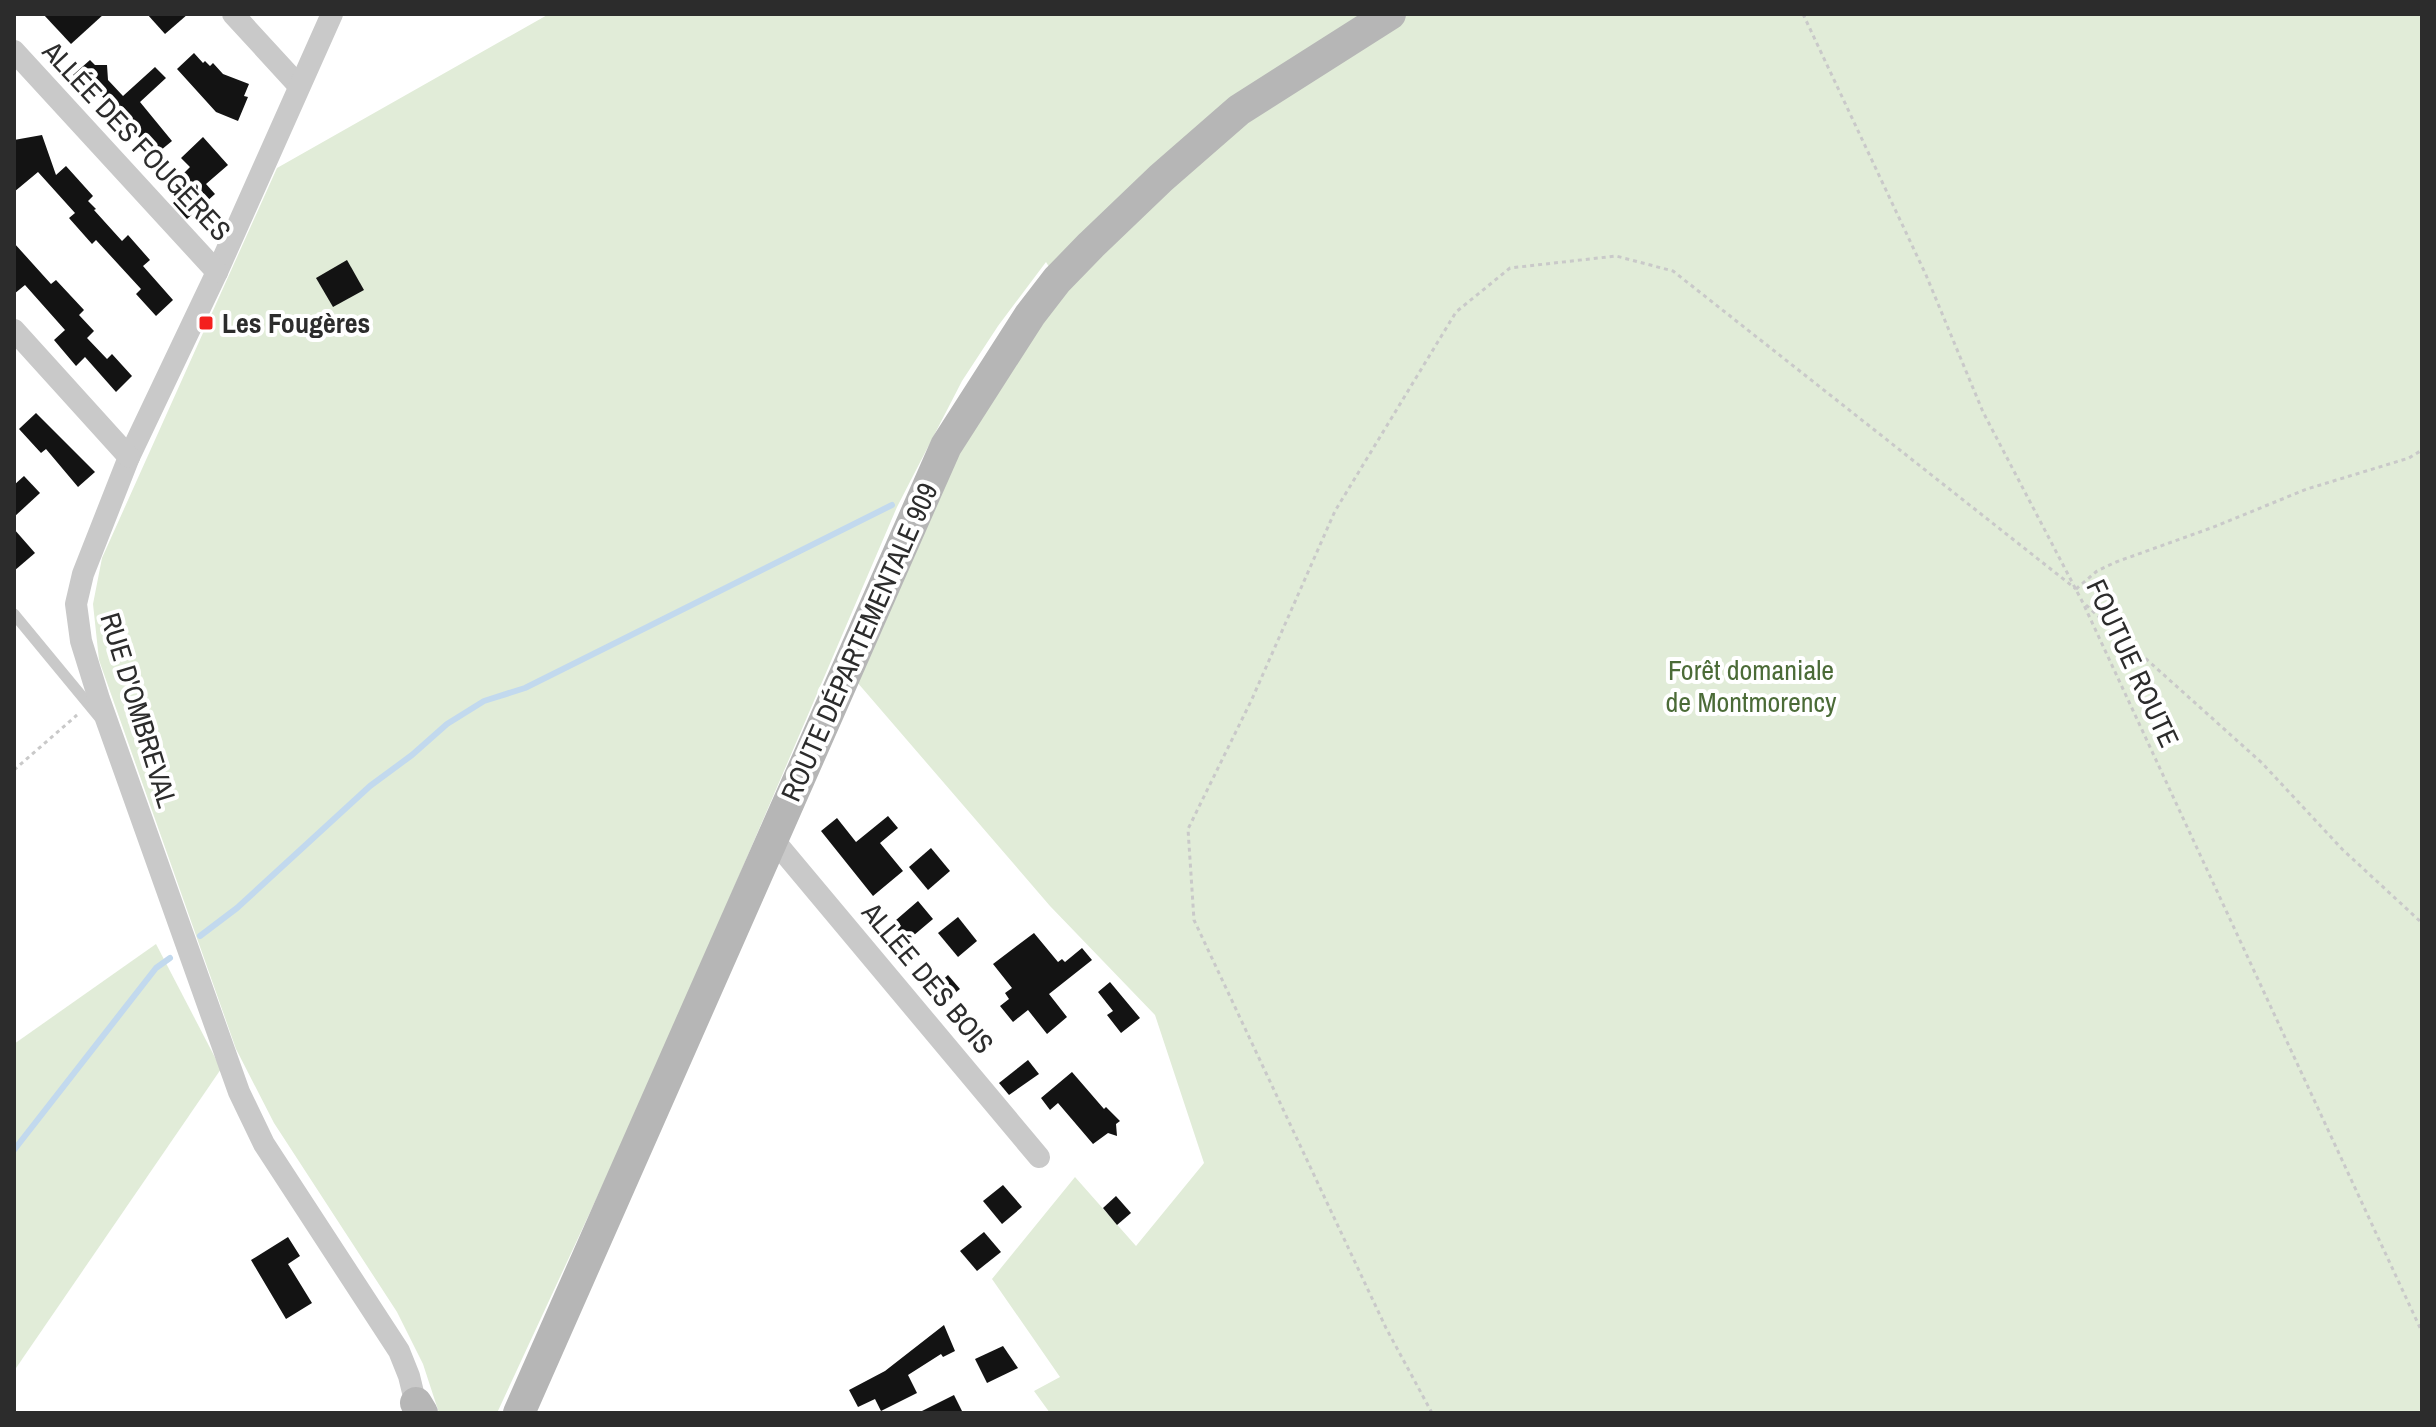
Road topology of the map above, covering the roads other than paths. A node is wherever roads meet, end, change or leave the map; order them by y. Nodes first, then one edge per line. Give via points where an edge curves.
1 (233, 14) edge
2 (332, 14) edge
3 (1390, 14) edge
4 (14, 51) edge
5 (299, 86) junction
6 (217, 272) junction
7 (14, 330) edge
8 (129, 457) junction
9 (14, 614) edge
10 (110, 730) junction
11 (772, 838) junction
12 (1039, 1157) dead end
13 (419, 1410) edge
14 (519, 1412) edge

1 - 5 street
2 - 5 street, RUE D'OMBREVAL
3 - 11 main road, ROUTE DÉPARTEMENTALE 909 via 1239,110 1091,245 1030,315 946,446
4 - 6 street, ALLÉE DES FOUGÈRES
5 - 6 street, RUE D'OMBREVAL
6 - 8 street, RUE D'OMBREVAL
7 - 8 street
8 - 10 street, RUE D'OMBREVAL via 76,604 81,641
9 - 10 lane
10 - 13 street, RUE D'OMBREVAL via 239,1092 264,1144 399,1351
11 - 12 street, ALLÉE DES BOIS
11 - 14 main road, ROUTE DÉPARTEMENTALE 909

